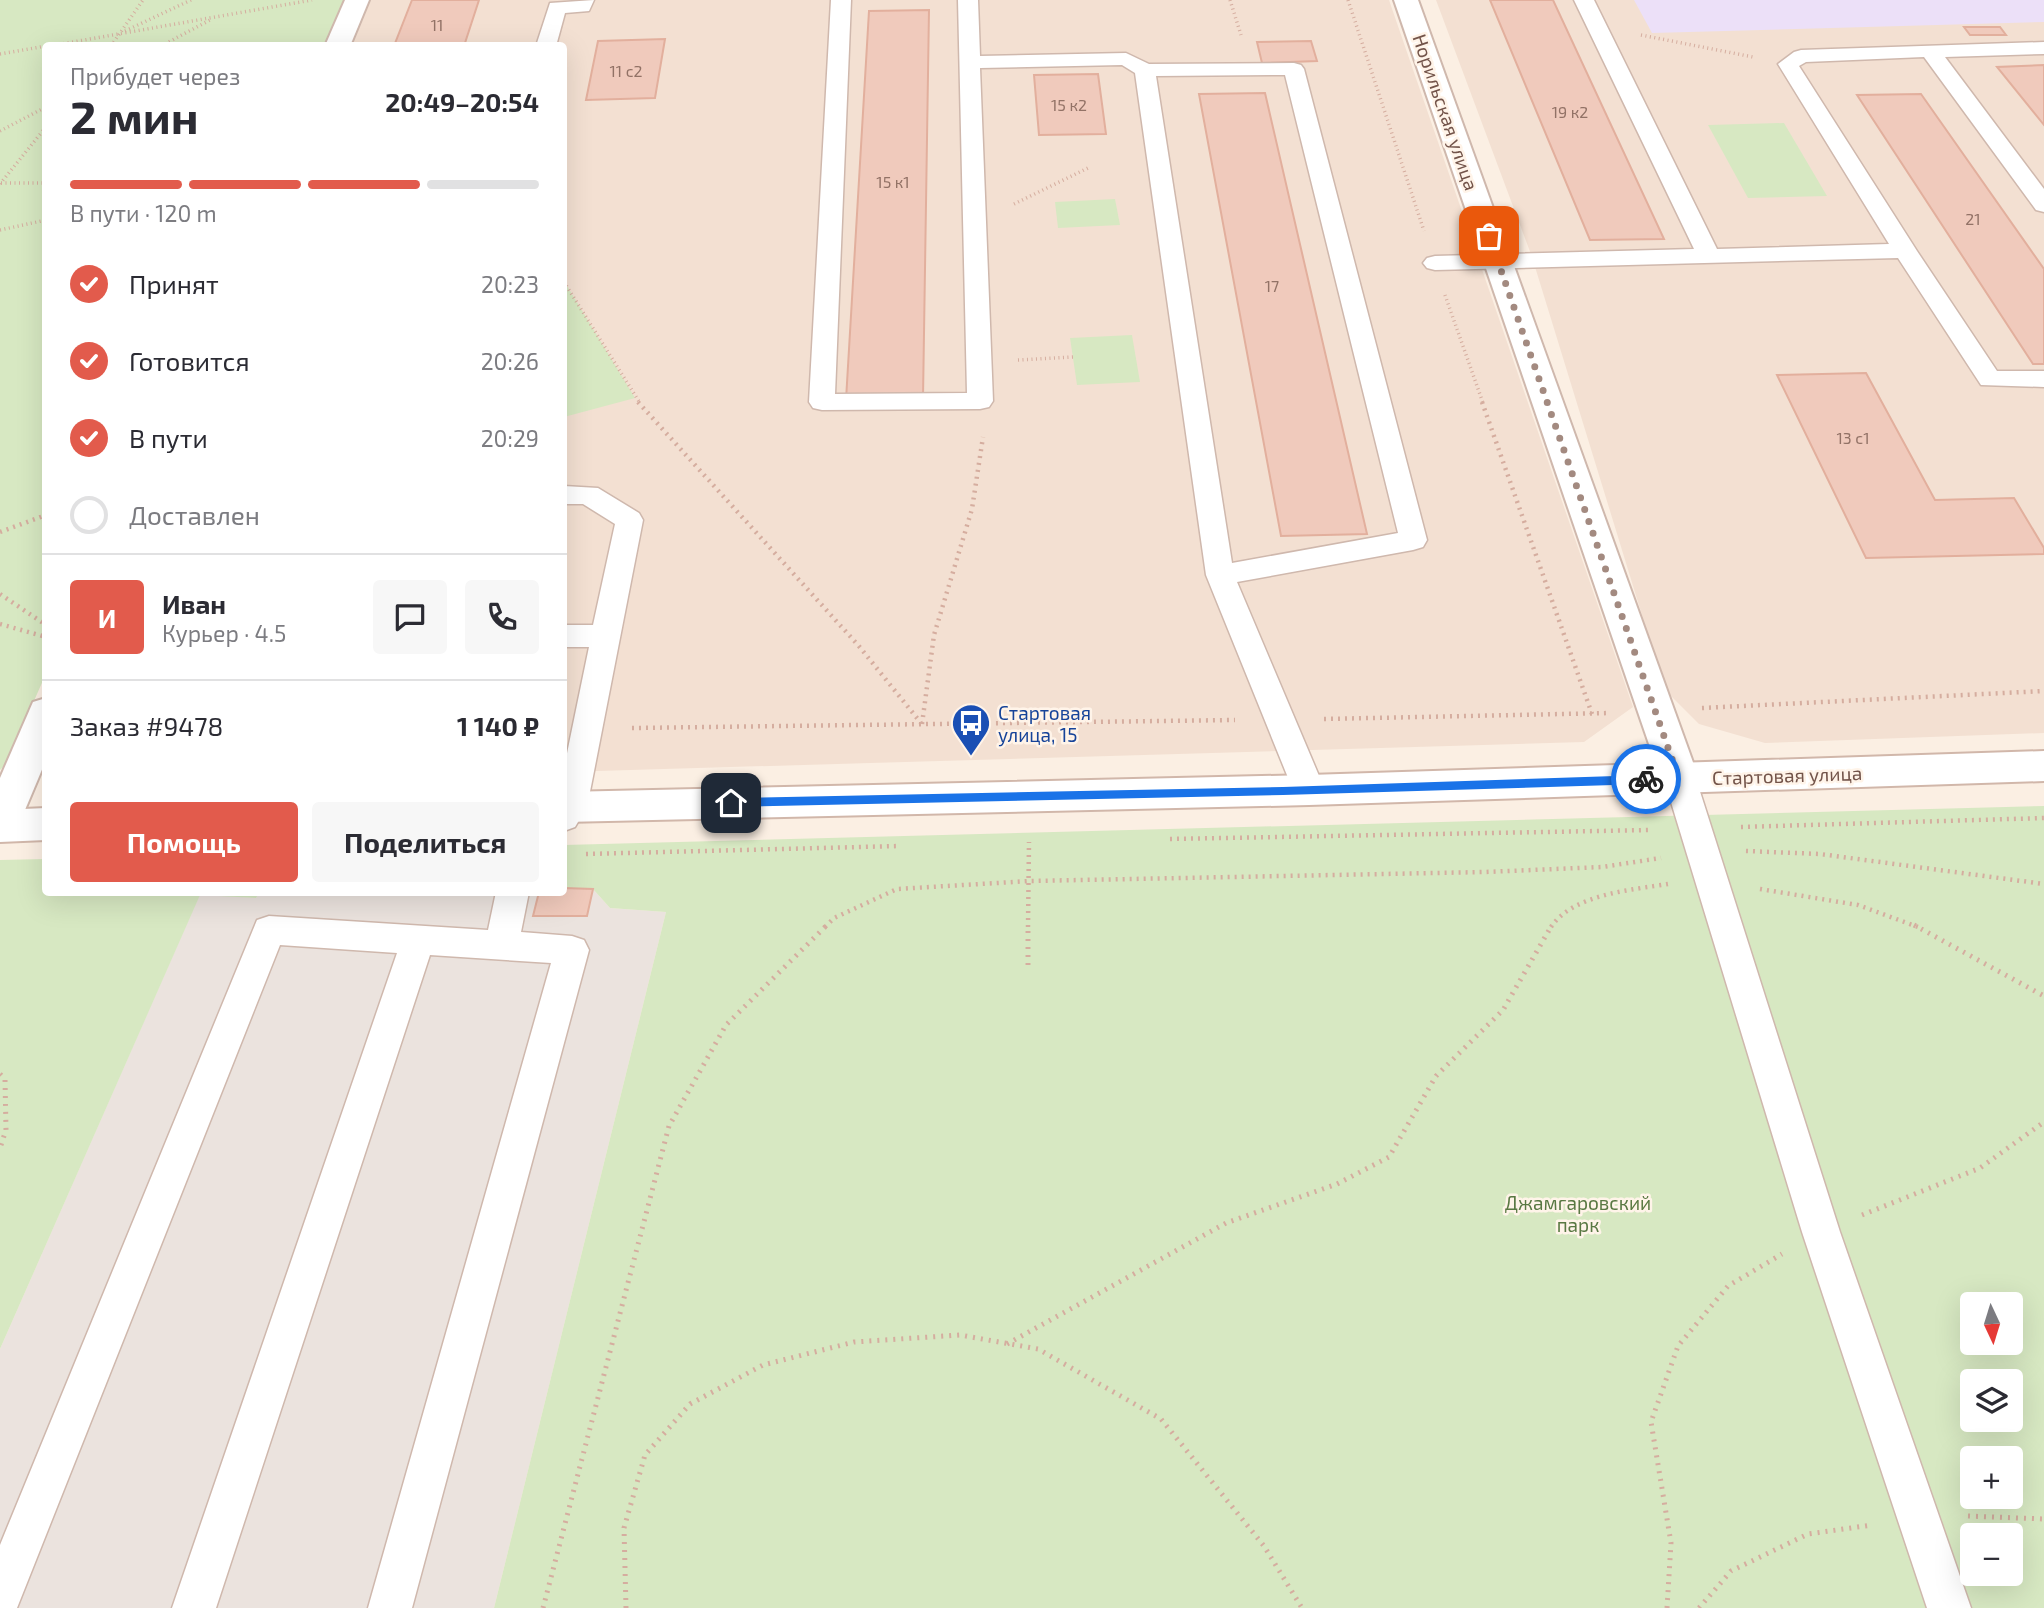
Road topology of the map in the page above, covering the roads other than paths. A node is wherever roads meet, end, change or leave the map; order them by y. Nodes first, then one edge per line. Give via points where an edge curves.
1 (357, 0) edge
2 (584, 0) edge
3 (841, 0) edge
4 (968, 0) edge
5 (1406, 0) edge
6 (1584, 0) edge
7 (339, 42) edge
8 (547, 42) edge
9 (2044, 48) edge
10 (1930, 51) junction
11 (969, 62) junction
12 (1145, 70) junction
13 (2044, 205) edge
14 (1905, 251) junction
15 (1709, 257) junction
16 (1498, 262) junction
17 (1435, 263) road end
18 (2044, 379) edge
19 (567, 495) edge
20 (1220, 575) junction
21 (567, 636) edge
22 (606, 636) junction
23 (42, 722) edge
24 (2044, 766) edge
25 (1679, 779) junction
26 (1309, 790) junction
27 (567, 806) edge
28 (567, 810) edge
29 (42, 824) edge
30 (0, 825) edge
31 (512, 896) edge
32 (418, 940) junction
33 (502, 945) junction
34 (0, 1598) edge
35 (194, 1608) edge
36 (390, 1608) edge
37 (1949, 1608) edge

1 - 7 street
2 - 8 lane via 582,7 557,7
3 - 11 lane via 822,402 980,401
4 - 11 lane
5 - 16 street, Норильская улица
6 - 15 lane
9 - 10 lane
10 - 13 lane
10 - 14 lane via 1801,55 1788,64
11 - 12 lane via 1126,59
12 - 20 lane
12 - 20 lane via 1294,69 1413,540
14 - 15 lane
14 - 18 lane via 1990,379
15 - 16 lane
16 - 17 lane
16 - 25 street, Норильская улица
19 - 22 lane via 588,495 629,520
20 - 26 lane
21 - 22 lane
22 - 27 lane
23 - 30 street
24 - 25 street, Стартовая улица
25 - 26 street, Стартовая улица
25 - 37 lane via 1821,1231
26 - 28 street, Стартовая улица
29 - 30 street
31 - 33 lane
32 - 33 lane
32 - 34 lane via 270,930
32 - 35 lane
33 - 36 lane via 572,950

